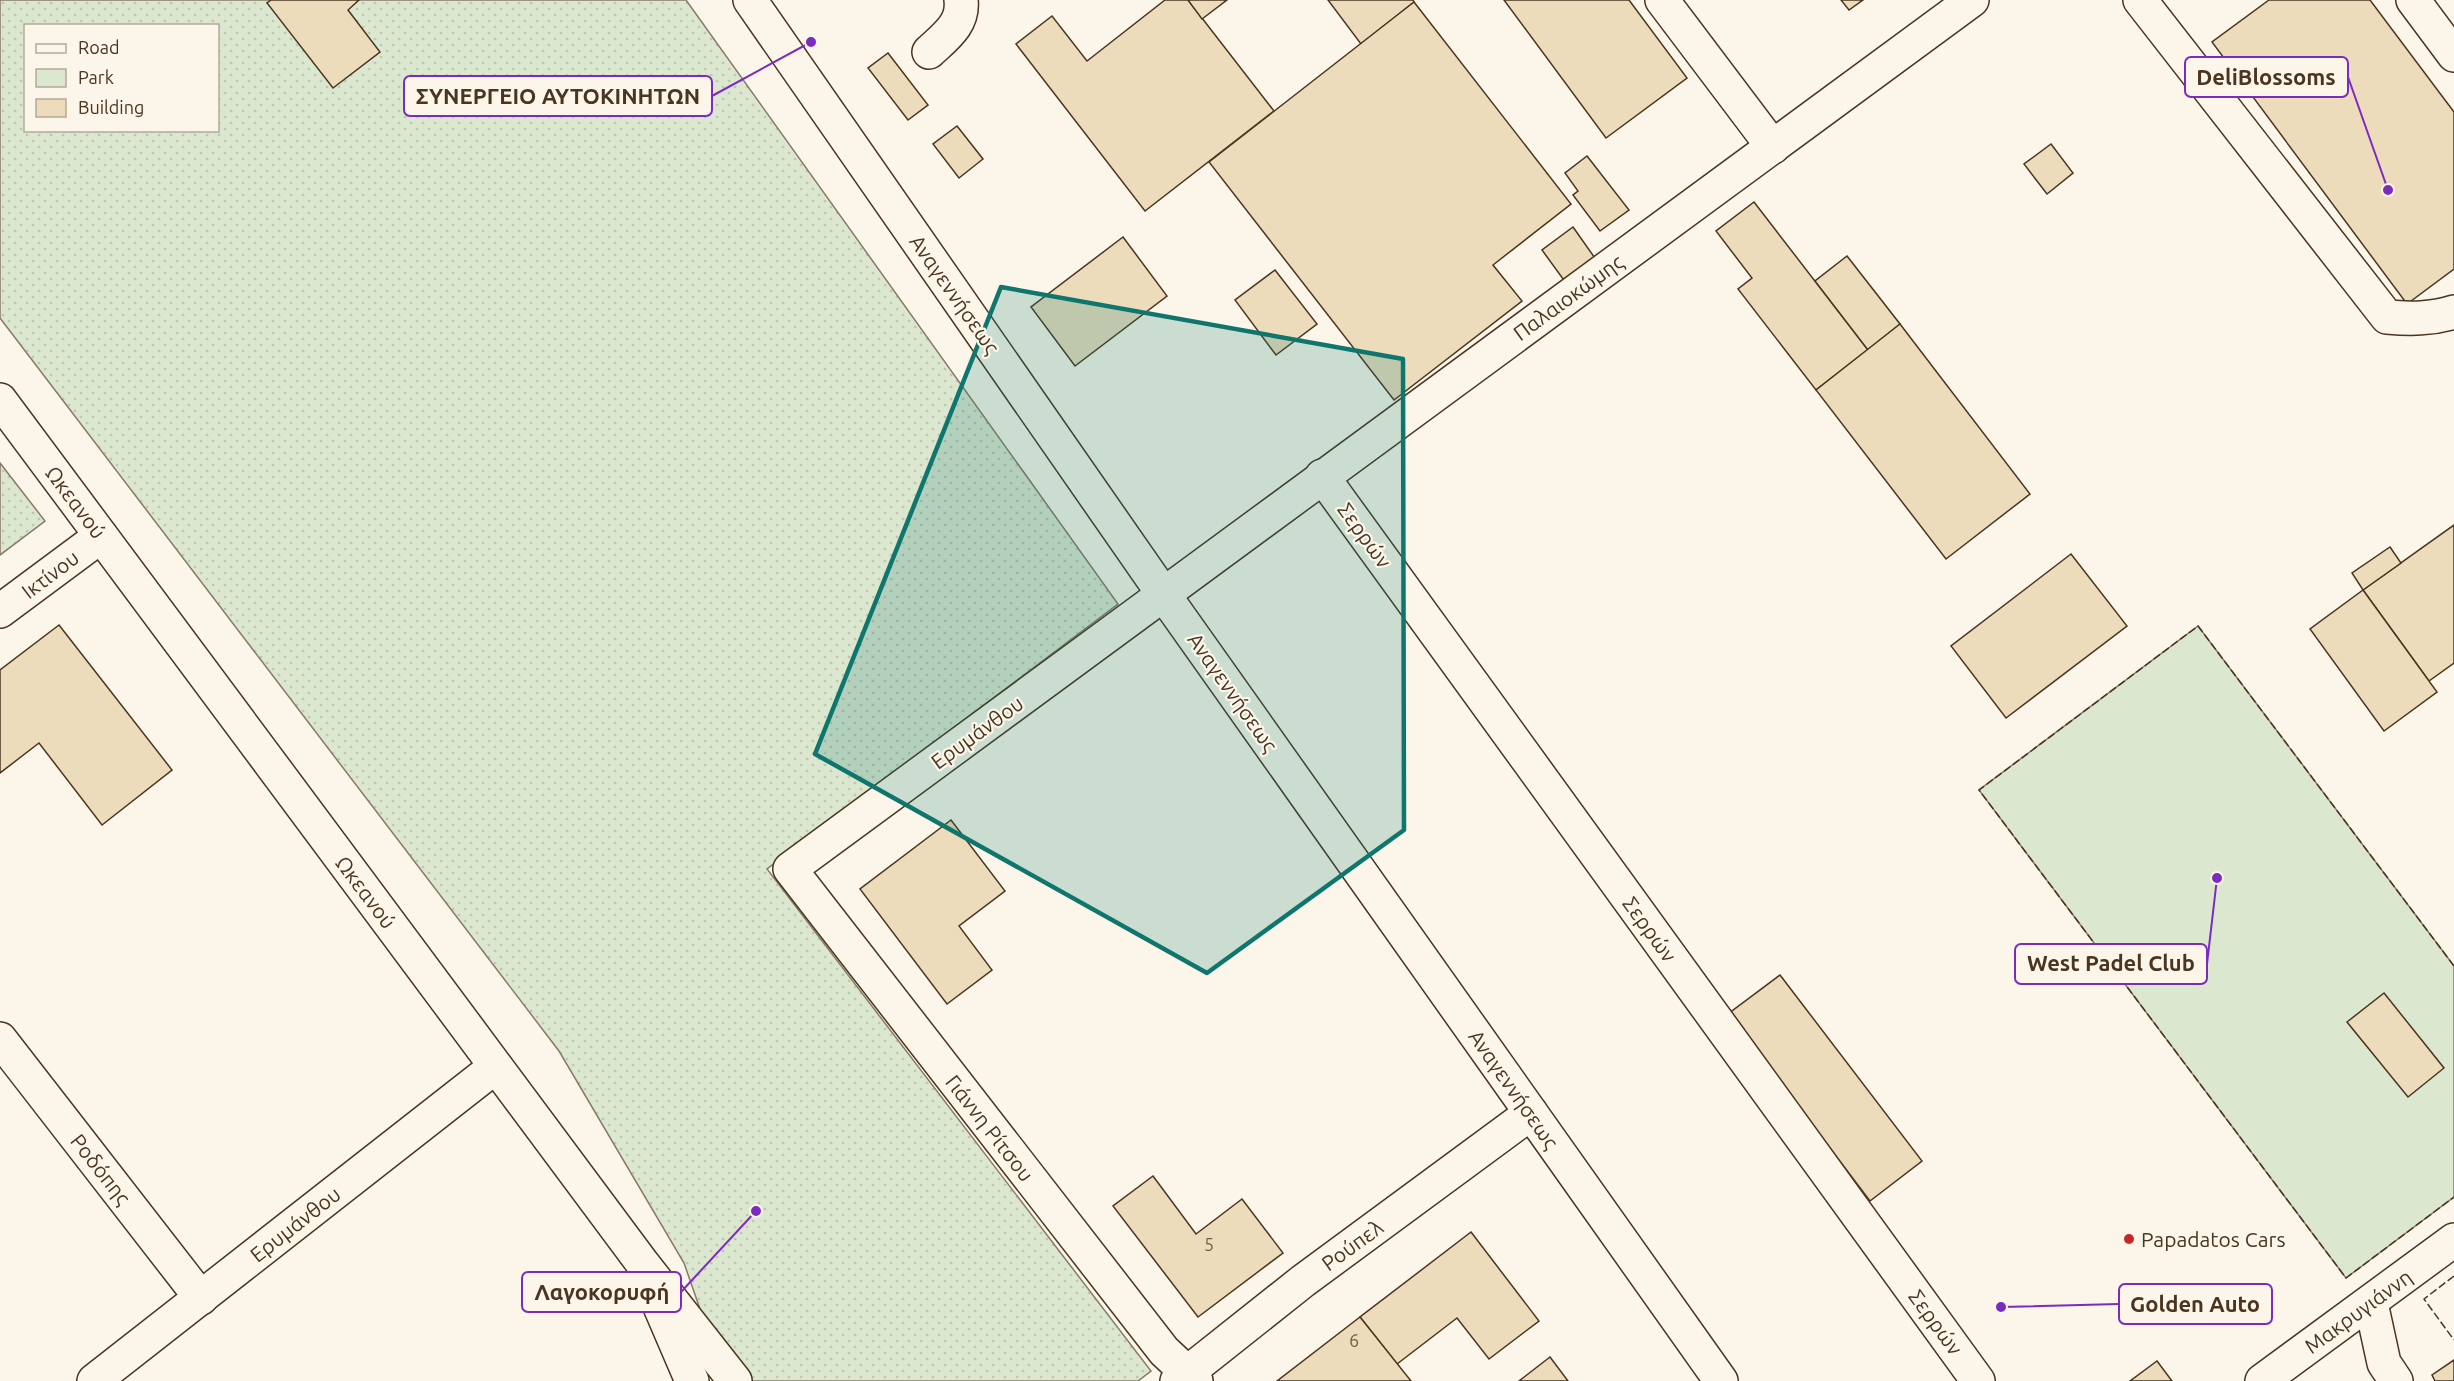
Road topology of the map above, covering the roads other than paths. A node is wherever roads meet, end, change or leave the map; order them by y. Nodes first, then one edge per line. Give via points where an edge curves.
1 (750, 0) edge
2 (961, 0) edge
3 (1662, 0) edge
4 (1972, 0) edge
5 (2140, 0) edge
6 (2413, 0) edge
7 (929, 52) dead end
8 (2454, 55) edge
9 (1773, 147) junction
10 (2454, 312) edge
11 (0, 400) edge
12 (1322, 477) junction
13 (101, 536) junction
14 (1164, 595) junction
15 (0, 611) edge
16 (790, 869) joint
17 (0, 1039) edge
18 (495, 1066) junction
19 (1531, 1113) junction
20 (2451, 1248) edge
21 (643, 1264) junction
22 (201, 1298) junction
23 (2371, 1303) junction
24 (1186, 1379) edge
25 (94, 1381) edge
26 (692, 1381) edge
27 (735, 1381) edge
28 (1720, 1381) edge
29 (1978, 1381) edge
30 (2262, 1381) edge
31 (2396, 1381) edge

1 - 14 street, Αναγεννήσεως
2 - 7 street via 959,21
3 - 9 street
4 - 9 street, Παλαιοκώμης
5 - 10 street via 2387,316 2412,319
6 - 8 street
9 - 12 street, Παλαιοκώμης
11 - 13 street, Ωκεανού
12 - 14 street, Παλαιοκώμης
12 - 29 street, Σερρών
13 - 15 street, Ικτίνου
13 - 18 street, Ωκεανού
14 - 16 street, Ερυμάνθου
14 - 19 street, Αναγεννήσεως
16 - 24 street, Γιάννη Ρίτσου
17 - 22 street, Ροδόπης
18 - 21 street, Ωκεανού
18 - 22 street, Ερυμάνθου
19 - 24 street, Ρούπελ via 1303,1281
19 - 28 street, Αναγεννήσεως
20 - 23 street, Μακρυγιάννη
21 - 26 street
21 - 27 street, Ωκεανού
22 - 25 street, Ερυμάνθου
23 - 30 street, Μακρυγιάννη
23 - 31 street via 2386,1368

